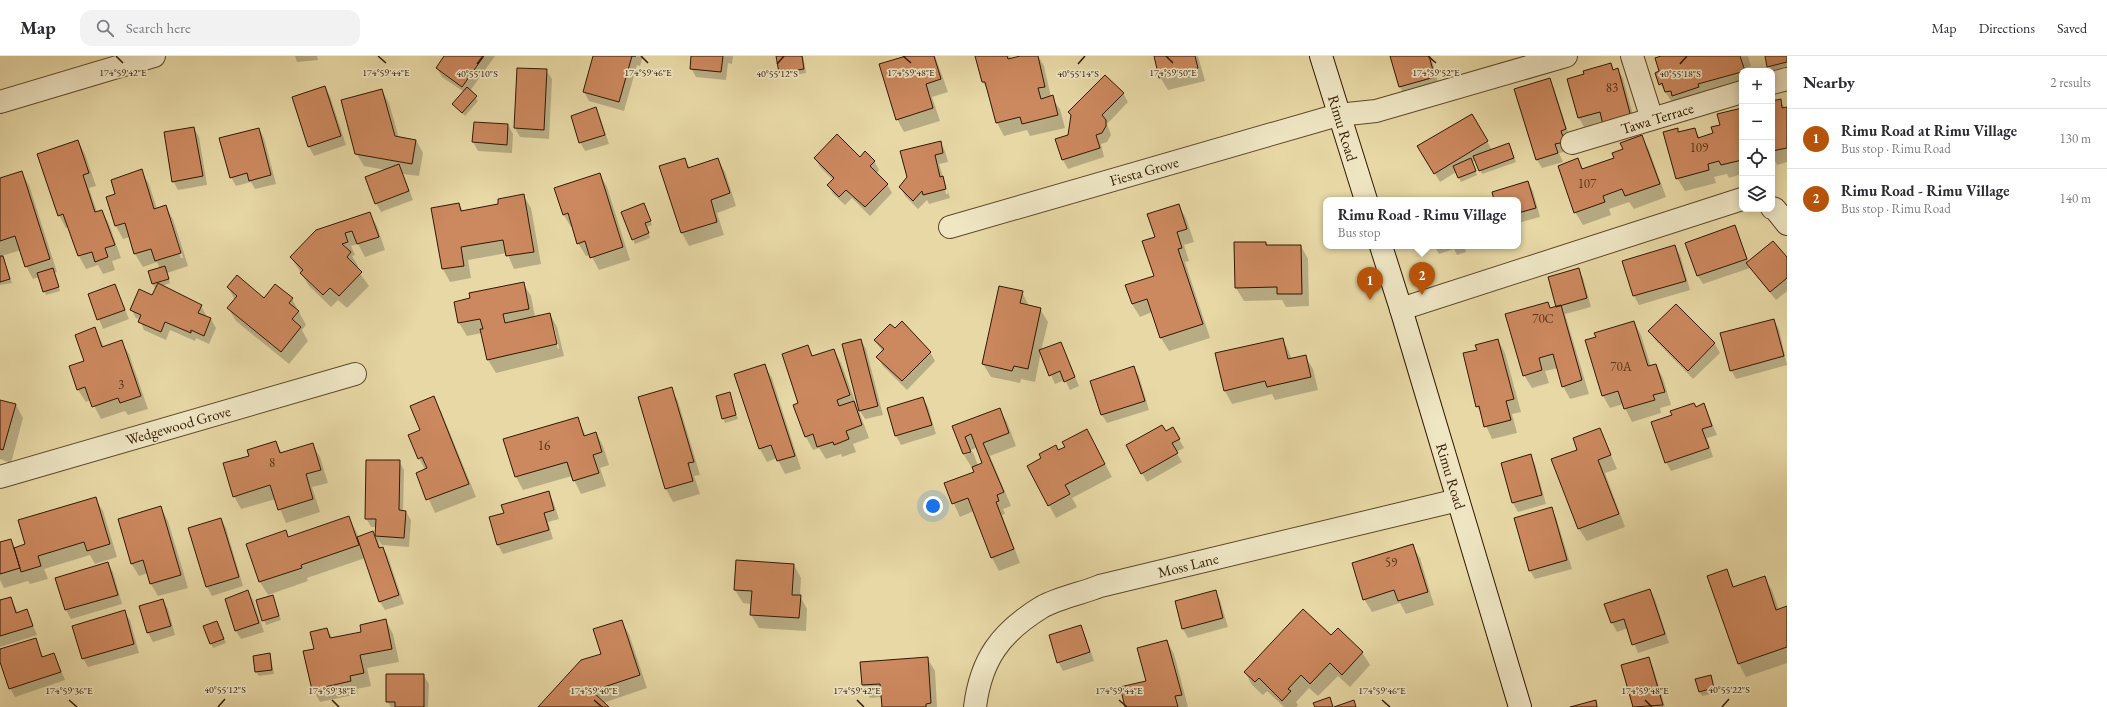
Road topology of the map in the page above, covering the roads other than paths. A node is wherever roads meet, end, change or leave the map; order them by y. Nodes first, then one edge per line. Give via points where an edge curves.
1 (154, 56) edge
2 (1321, 56) edge
3 (1566, 56) edge
4 (1632, 56) edge
5 (1787, 79) edge
6 (1775, 82) edge
7 (1739, 93) edge
8 (0, 102) edge
9 (1338, 115) junction
10 (1652, 119) junction
11 (1572, 143) dead end
12 (1365, 197) edge
13 (1739, 200) edge
14 (1775, 209) edge
15 (1787, 224) edge
16 (950, 227) dead end
17 (1382, 249) edge
18 (1401, 309) junction
19 (355, 374) dead end
20 (0, 477) edge
21 (1458, 500) junction
22 (975, 707) edge
23 (1520, 707) edge

1 - 8 street
2 - 9 street, Rimu Road
3 - 9 street, Fiesta Grove via 1376,110
4 - 10 street
5 - 6 street
7 - 10 street, Tawa Terrace
9 - 12 street, Rimu Road
9 - 16 street, Fiesta Grove
10 - 11 street, Tawa Terrace
13 - 18 street
14 - 15 street
17 - 18 street, Rimu Road
18 - 21 street, Rimu Road
19 - 20 street, Wedgewood Grove
21 - 22 street, Moss Lane via 1100,586 1043,607 1004,635 984,665
21 - 23 street, Rimu Road

